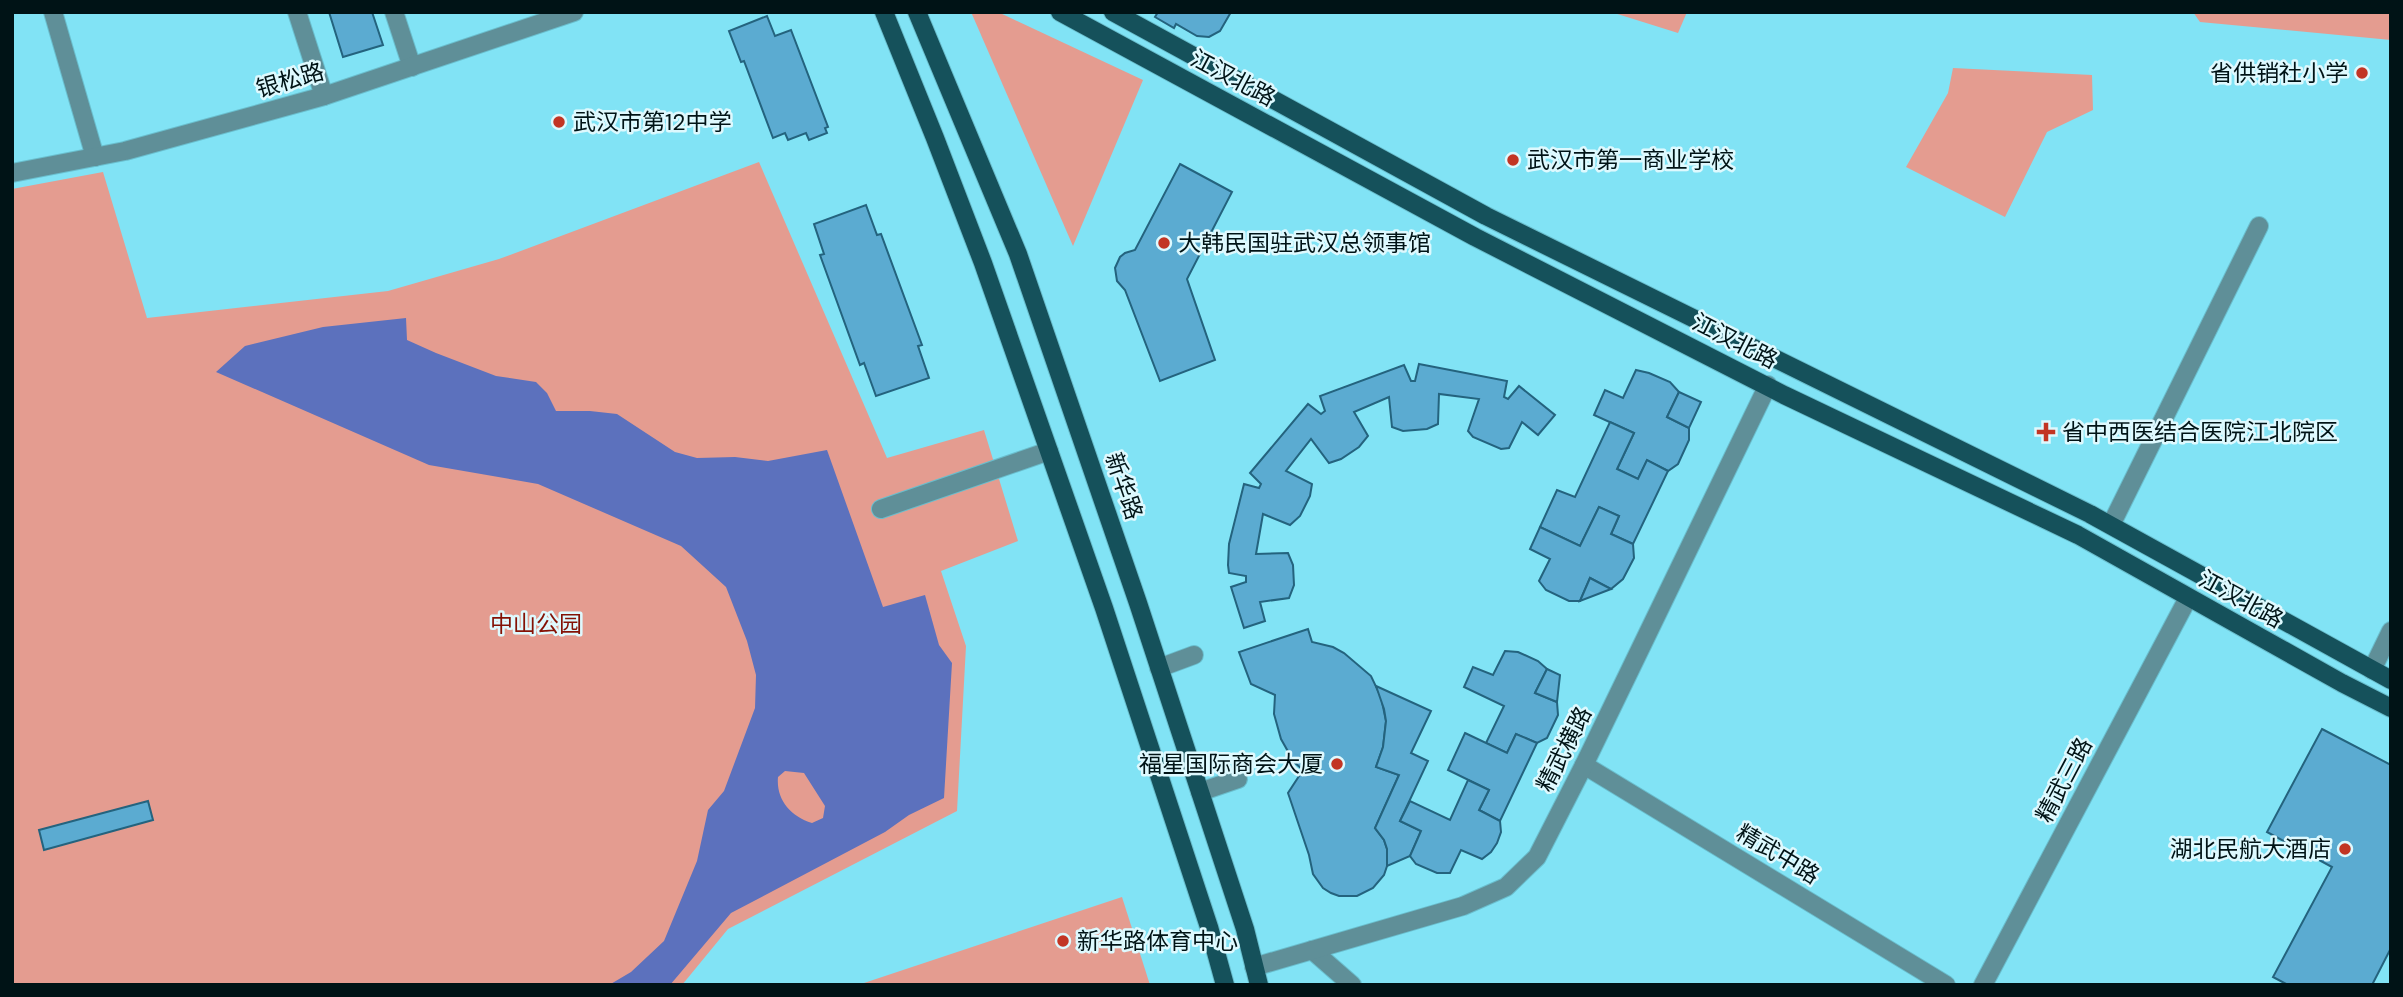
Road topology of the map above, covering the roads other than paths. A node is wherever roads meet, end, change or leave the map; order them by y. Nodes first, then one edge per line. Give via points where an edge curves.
1 (53, 12) edge
2 (297, 12) edge
3 (394, 12) edge
4 (574, 12) edge
5 (884, 12) edge
6 (917, 12) edge
7 (1059, 12) edge
8 (1113, 12) edge
9 (412, 67) junction
10 (324, 96) junction
11 (95, 157) junction
12 (12, 173) edge
13 (2259, 226) dead end
14 (1768, 384) junction
15 (1049, 451) junction
16 (881, 509) dead end
17 (2110, 526) junction
18 (2188, 597) junction
19 (2391, 631) edge
20 (1194, 656) dead end
21 (1159, 668) junction
22 (2372, 670) junction
23 (2391, 680) edge
24 (2391, 708) edge
25 (1584, 765) junction
26 (1238, 779) dead end
27 (1200, 792) junction
28 (1312, 950) junction
29 (1256, 976) edge
30 (1225, 985) edge
31 (1352, 985) edge
32 (1946, 985) edge
33 (1983, 985) edge

1 - 11 street
2 - 10 street
3 - 9 street
4 - 9 street, 银松路
5 - 15 main road via 983,263
6 - 21 main road, 新华路 via 1018,254
7 - 14 main road, 江汉北路 via 1475,237
8 - 17 main road, 江汉北路 via 1486,216
9 - 10 street, 银松路
10 - 11 street, 银松路
11 - 12 street, 银松路
13 - 17 street
14 - 18 main road, 江汉北路 via 2078,535
14 - 25 street, 精武横路
15 - 16 street
15 - 30 main road via 1188,861
17 - 22 main road, 江汉北路
18 - 24 main road, 江汉北路
18 - 33 street, 精武三路
19 - 22 street
20 - 21 street
21 - 27 main road, 新华路
22 - 23 main road, 江汉北路
25 - 28 street, 精武横路 via 1537,857 1506,887 1463,906
25 - 32 street, 精武中路
26 - 27 street
27 - 29 main road, 新华路
28 - 29 street, 精武横路
28 - 31 street

